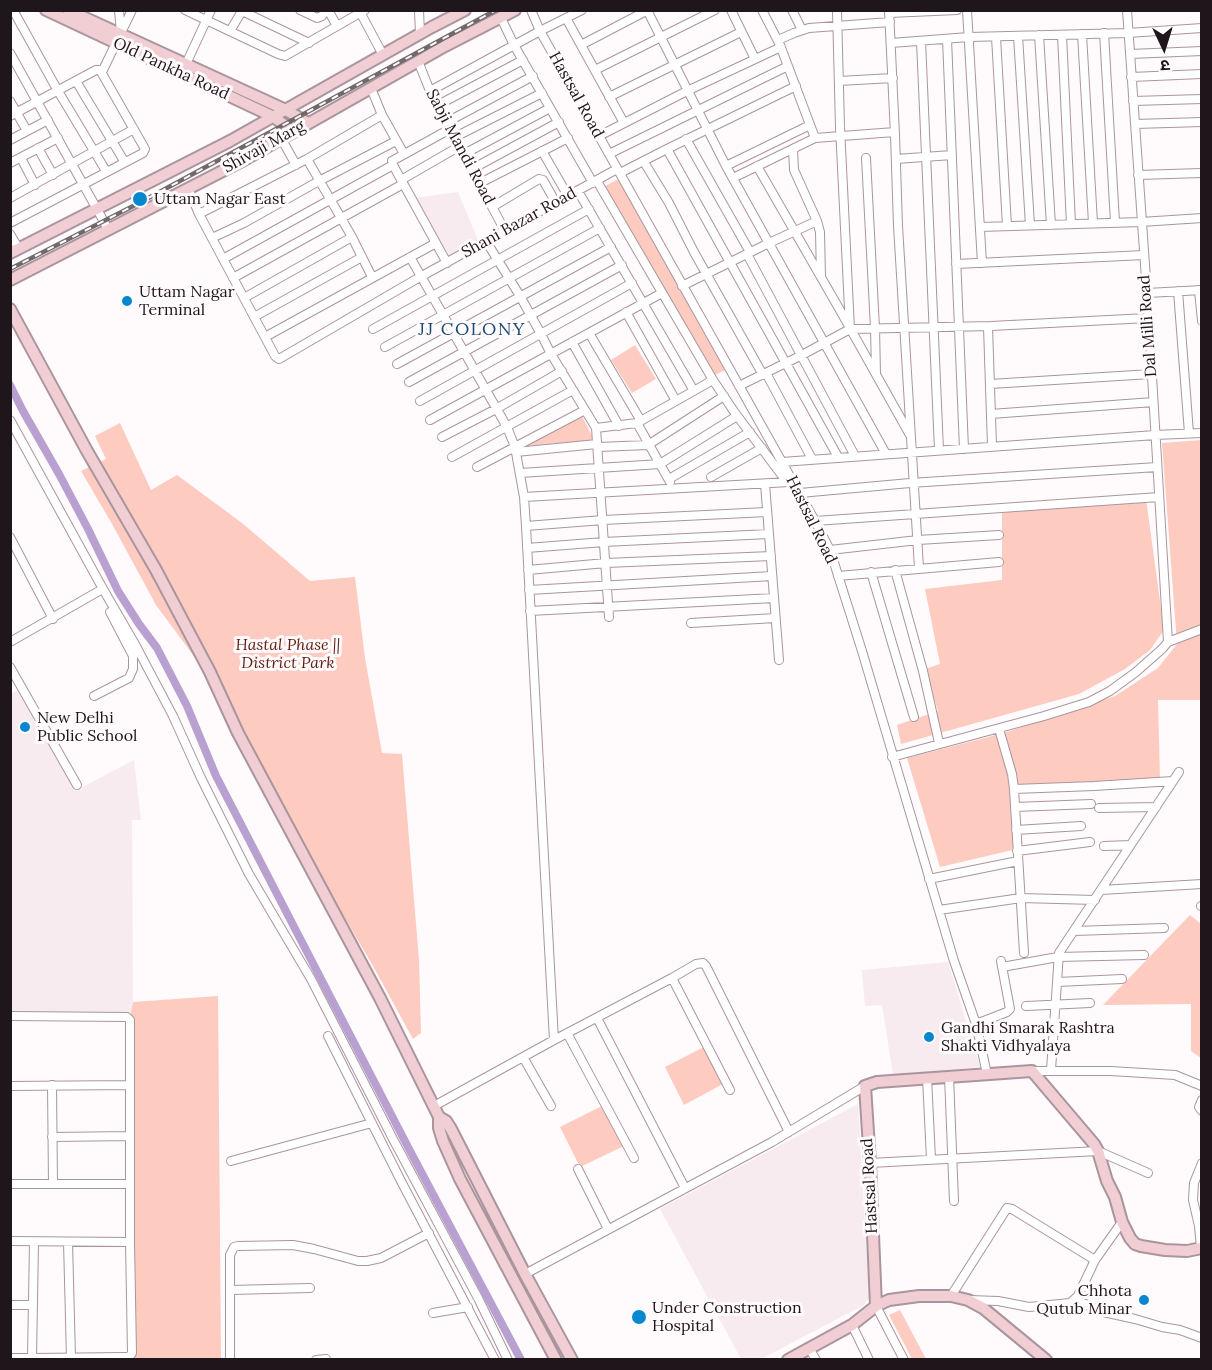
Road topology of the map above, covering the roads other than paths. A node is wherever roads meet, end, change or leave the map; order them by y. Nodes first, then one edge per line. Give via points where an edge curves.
1 (12, 10) edge
2 (46, 10) edge
3 (68, 10) edge
4 (119, 10) edge
5 (132, 10) edge
6 (185, 10) edge
7 (211, 10) edge
8 (300, 10) edge
9 (327, 10) edge
10 (419, 10) edge
11 (465, 10) edge
12 (515, 10) edge
13 (531, 10) edge
14 (582, 10) edge
15 (715, 10) edge
16 (730, 10) edge
17 (762, 10) edge
18 (792, 10) edge
19 (837, 10) edge
20 (957, 10) edge
21 (967, 10) edge
22 (1127, 10) edge
23 (362, 11) edge
24 (648, 11) edge
25 (889, 15) edge
26 (501, 18) junction
27 (567, 18) junction
28 (207, 20) junction
29 (837, 25) junction
30 (337, 26) junction
31 (1202, 28) edge
32 (802, 30) junction
33 (230, 31) junction
34 (540, 31) junction
35 (741, 32) junction
36 (1104, 33) junction
37 (1128, 33) junction
38 (420, 34) junction
39 (1082, 34) junction
40 (1040, 35) junction
41 (1062, 35) junction
42 (1018, 36) junction
43 (660, 37) junction
44 (969, 37) junction
45 (996, 37) junction
46 (119, 39) junction
47 (947, 39) junction
48 (921, 41) junction
49 (891, 43) junction
50 (309, 44) junction
51 (779, 44) junction
52 (514, 45) junction
53 (581, 45) junction
54 (1202, 51) edge
55 (10, 53) edge
56 (1130, 54) junction
57 (383, 55) junction
58 (755, 59) junction
59 (523, 60) junction
60 (418, 62) junction
61 (186, 64) junction
62 (674, 65) junction
63 (788, 66) junction
64 (595, 70) junction
65 (102, 72) junction
66 (1202, 74) edge
67 (533, 76) junction
68 (1131, 77) junction
69 (892, 78) junction
70 (76, 81) junction
71 (839, 81) junction
72 (796, 86) junction
73 (371, 88) junction
74 (58, 91) junction
75 (430, 91) junction
76 (687, 91) junction
77 (542, 93) junction
78 (609, 97) junction
79 (1202, 99) edge
80 (10, 101) edge
81 (1133, 101) junction
82 (38, 102) junction
83 (438, 105) junction
84 (550, 108) junction
85 (286, 110) junction
86 (697, 110) junction
87 (14, 115) edge
88 (382, 115) junction
89 (274, 117) junction
90 (48, 120) junction
91 (559, 122) junction
92 (1202, 122) edge
93 (308, 123) junction
94 (624, 123) junction
95 (1135, 124) junction
96 (448, 125) junction
97 (810, 125) junction
98 (134, 129) junction
99 (707, 129) junction
100 (27, 130) junction
101 (293, 132) junction
102 (895, 132) junction
103 (840, 135) junction
104 (599, 136) junction
105 (455, 137) junction
106 (58, 138) junction
107 (281, 138) junction
108 (568, 138) junction
109 (815, 138) junction
110 (686, 139) junction
111 (10, 140) edge
112 (396, 141) junction
113 (112, 142) junction
114 (38, 148) junction
115 (667, 149) junction
116 (793, 149) junction
117 (462, 150) junction
118 (542, 151) junction
119 (95, 152) junction
120 (404, 154) junction
121 (609, 154) junction
122 (952, 155) junction
123 (926, 157) junction
124 (21, 158) junction
125 (866, 158) dead end
126 (307, 159) junction
127 (896, 159) junction
128 (124, 161) junction
129 (644, 162) junction
130 (10, 164) edge
131 (72, 165) junction
132 (296, 165) junction
133 (393, 165) junction
134 (726, 166) junction
135 (757, 166) junction
136 (472, 169) junction
137 (106, 171) junction
138 (618, 171) junction
139 (1202, 172) edge
140 (53, 175) junction
141 (1138, 175) junction
142 (733, 178) junction
143 (319, 180) junction
144 (402, 182) junction
145 (595, 182) junction
146 (480, 183) junction
147 (35, 184) junction
148 (82, 184) junction
149 (10, 185) edge
150 (188, 188) junction
151 (578, 191) junction
152 (13, 196) edge
153 (568, 196) junction
154 (331, 200) junction
155 (556, 203) junction
156 (492, 207) junction
157 (98, 209) junction
158 (589, 209) junction
159 (199, 214) junction
160 (341, 218) junction
161 (1202, 218) edge
162 (817, 222) junction
163 (1115, 222) junction
164 (1141, 222) junction
165 (10, 223) edge
166 (1093, 223) junction
167 (1071, 224) junction
168 (1030, 225) junction
169 (1051, 225) junction
170 (1007, 226) junction
171 (980, 227) junction
172 (600, 228) junction
173 (108, 229) junction
174 (505, 231) junction
175 (794, 231) junction
176 (10, 234) edge
177 (352, 237) junction
178 (212, 238) junction
179 (486, 241) junction
180 (436, 243) junction
181 (769, 243) junction
182 (610, 247) junction
183 (15, 251) edge
184 (749, 253) junction
185 (1144, 255) junction
186 (362, 257) junction
187 (410, 257) junction
188 (223, 259) junction
189 (498, 260) junction
190 (447, 262) junction
191 (730, 262) junction
192 (982, 263) junction
193 (956, 264) junction
194 (622, 266) junction
195 (706, 274) junction
196 (372, 277) junction
197 (420, 277) junction
198 (233, 278) junction
199 (509, 278) junction
200 (821, 278) junction
201 (10, 279) edge
202 (632, 284) junction
203 (682, 286) junction
204 (1200, 290) edge
205 (1178, 291) junction
206 (662, 293) junction
207 (1147, 293) junction
208 (431, 296) junction
209 (520, 296) junction
210 (244, 298) junction
211 (643, 303) junction
212 (10, 309) edge
213 (626, 312) junction
214 (442, 315) junction
215 (531, 315) junction
216 (254, 317) junction
217 (1148, 318) junction
218 (1202, 321) edge
219 (904, 327) junction
220 (934, 327) junction
221 (958, 327) junction
222 (988, 327) junction
223 (875, 328) junction
224 (373, 329) dead end
225 (850, 329) junction
226 (589, 333) junction
227 (453, 334) junction
228 (541, 334) junction
229 (265, 337) junction
230 (572, 342) junction
231 (825, 344) junction
232 (386, 347) dead end
233 (464, 352) junction
234 (551, 354) junction
235 (802, 355) junction
236 (786, 363) junction
237 (397, 364) dead end
238 (474, 371) junction
239 (562, 371) junction
240 (765, 374) junction
241 (1151, 374) junction
242 (876, 376) junction
243 (713, 380) junction
244 (409, 382) dead end
245 (990, 384) junction
246 (739, 386) junction
247 (485, 390) junction
248 (573, 390) junction
249 (694, 391) junction
250 (724, 396) junction
251 (420, 401) dead end
252 (676, 402) junction
253 (1153, 402) junction
254 (496, 409) junction
255 (585, 410) junction
256 (991, 414) junction
257 (737, 416) junction
258 (10, 420) edge
259 (430, 420) dead end
260 (639, 422) junction
261 (619, 426) junction
262 (507, 428) junction
263 (596, 428) junction
264 (10, 429) edge
265 (750, 432) junction
266 (1189, 433) junction
267 (1202, 433) edge
268 (1155, 435) junction
269 (442, 437) dead end
270 (911, 437) junction
271 (648, 445) junction
272 (598, 446) junction
273 (992, 446) junction
274 (762, 448) junction
275 (964, 448) junction
276 (516, 450) junction
277 (939, 450) junction
278 (912, 452) junction
279 (885, 454) junction
280 (855, 456) junction
281 (452, 457) dead end
282 (838, 458) junction
283 (812, 459) junction
284 (782, 462) junction
285 (660, 464) junction
286 (477, 466) dead end
287 (1157, 466) junction
288 (599, 468) junction
289 (520, 473) junction
290 (711, 477) dead end
291 (669, 479) junction
292 (790, 482) junction
293 (914, 483) junction
294 (765, 484) junction
295 (674, 488) junction
296 (601, 492) junction
297 (800, 493) junction
298 (524, 497) junction
299 (1159, 497) junction
300 (767, 512) junction
301 (916, 513) junction
302 (603, 520) junction
303 (815, 521) junction
304 (526, 526) junction
305 (769, 534) junction
306 (999, 535) dead end
307 (10, 537) edge
308 (918, 540) junction
309 (604, 542) junction
310 (527, 548) junction
311 (830, 550) junction
312 (771, 556) junction
313 (999, 562) dead end
314 (606, 563) junction
315 (919, 568) junction
316 (528, 570) junction
317 (895, 570) junction
318 (871, 572) junction
319 (772, 576) junction
320 (838, 576) junction
321 (607, 586) junction
322 (529, 590) junction
323 (99, 591) junction
324 (774, 598) junction
325 (609, 606) junction
326 (530, 610) junction
327 (609, 617) dead end
328 (775, 618) junction
329 (53, 619) junction
330 (691, 623) dead end
331 (1202, 629) edge
332 (10, 642) edge
333 (1168, 642) junction
334 (779, 660) dead end
335 (10, 667) edge
336 (94, 696) dead end
337 (914, 717) dead end
338 (999, 729) junction
339 (939, 743) junction
340 (892, 757) junction
341 (1179, 772) dead end
342 (1173, 781) junction
343 (77, 785) dead end
344 (1014, 789) junction
345 (1016, 807) junction
346 (1156, 807) junction
347 (1081, 826) dead end
348 (1016, 830) junction
349 (1090, 842) dead end
350 (1130, 845) junction
351 (1104, 846) dead end
352 (1017, 851) junction
353 (1018, 861) junction
354 (929, 879) junction
355 (1202, 885) edge
356 (1101, 890) junction
357 (1021, 898) junction
358 (1095, 900) junction
359 (939, 910) junction
360 (1164, 928) dead end
361 (1074, 931) junction
362 (1024, 953) dead end
363 (1144, 955) dead end
364 (1058, 957) junction
365 (672, 978) junction
366 (1122, 980) dead end
367 (1057, 982) junction
368 (1090, 1003) dead end
369 (1055, 1004) junction
370 (1026, 1006) dead end
371 (10, 1016) edge
372 (597, 1018) junction
373 (976, 1024) junction
374 (567, 1033) junction
375 (328, 1036) dead end
376 (554, 1040) junction
377 (523, 1057) junction
378 (1051, 1070) junction
379 (1032, 1071) junction
380 (987, 1074) junction
381 (949, 1076) junction
382 (927, 1078) junction
383 (52, 1085) junction
384 (130, 1085) junction
385 (10, 1086) edge
386 (865, 1086) junction
387 (1202, 1086) edge
388 (730, 1090) dead end
389 (1202, 1100) edge
390 (434, 1106) junction
391 (551, 1106) dead end
392 (1202, 1111) edge
393 (439, 1117) junction
394 (372, 1123) junction
395 (789, 1132) junction
396 (130, 1136) junction
397 (52, 1137) junction
398 (1098, 1151) junction
399 (634, 1158) dead end
400 (952, 1158) junction
401 (931, 1159) junction
402 (231, 1161) dead end
403 (870, 1162) junction
404 (1202, 1163) edge
405 (578, 1168) dead end
406 (1148, 1173) dead end
407 (10, 1184) edge
408 (53, 1184) junction
409 (130, 1184) junction
410 (685, 1188) junction
411 (954, 1201) dead end
412 (1122, 1222) junction
413 (608, 1229) junction
414 (429, 1233) junction
415 (10, 1241) edge
416 (34, 1242) junction
417 (68, 1242) junction
418 (130, 1242) junction
419 (1201, 1248) edge
420 (1095, 1260) junction
421 (525, 1274) junction
422 (310, 1288) dead end
423 (230, 1290) junction
424 (951, 1296) junction
425 (1075, 1299) junction
426 (968, 1300) junction
427 (10, 1305) edge
428 (33, 1305) junction
429 (876, 1306) junction
430 (468, 1307) junction
431 (433, 1313) dead end
432 (852, 1325) junction
433 (1202, 1338) edge
434 (809, 1348) junction
435 (10, 1358) edge
436 (71, 1358) junction
437 (27, 1359) edge
438 (230, 1359) edge
439 (316, 1359) edge
440 (326, 1359) edge
441 (495, 1359) edge
442 (508, 1359) edge
443 (556, 1359) edge
444 (572, 1359) edge
445 (788, 1359) edge
446 (816, 1359) edge
447 (869, 1359) edge
448 (904, 1359) edge
449 (1046, 1359) edge

1 - 74 street
2 - 46 street, Old Pankha Road
3 - 46 street, Old Pankha Road
4 - 46 street
5 - 46 street
6 - 28 street
7 - 28 street
8 - 9 street via 317,18
9 - 30 street
10 - 38 street
11 - 38 street, Shivaji Marg
12 - 26 street, Shivaji Marg
13 - 34 street, Hastsal Road
14 - 27 street
15 - 43 street
16 - 35 street
17 - 51 street
18 - 32 street
19 - 29 street
20 - 25 street
21 - 44 street
22 - 37 street, Dal Milli Road
23 - 30 street
23 - 57 street
24 - 43 street
24 - 53 street, Hastsal Road
25 - 29 street
25 - 49 street
26 - 52 street
26 - 60 street, Shivaji Marg
27 - 34 street
27 - 53 street
28 - 33 street
28 - 61 street
29 - 32 street
29 - 71 street
30 - 50 street
31 - 37 street
32 - 51 street
33 - 50 street via 282,56
33 - 50 street via 242,10
34 - 52 street
34 - 104 street, Hastsal Road
35 - 58 street
35 - 62 street
36 - 37 street
36 - 39 street
36 - 163 street
37 - 56 street, Dal Milli Road
38 - 57 street, Shivaji Marg
39 - 41 street
39 - 166 street
40 - 41 street
40 - 42 street
40 - 169 street
41 - 167 street
42 - 45 street
42 - 168 street
43 - 62 street
43 - 64 street
44 - 45 street
44 - 47 street
44 - 171 street
45 - 170 street
46 - 61 street, Old Pankha Road
46 - 65 street
46 - 89 street, Old Pankha Road
47 - 48 street
47 - 122 street
48 - 49 street
48 - 123 street
49 - 69 street
51 - 58 street
51 - 63 street
52 - 59 street
52 - 75 street
53 - 64 street
54 - 56 street
55 - 82 street
56 - 68 street, Dal Milli Road
57 - 85 street, Shivaji Marg
58 - 76 street
59 - 67 street
59 - 83 street
60 - 73 street, Shivaji Marg
60 - 75 street, Sabji Mandi Road
61 - 85 street, Old Pankha Road
62 - 76 street
62 - 78 street
63 - 72 street
63 - 86 street
64 - 78 street
65 - 70 street via 96,70
65 - 98 street
66 - 68 street
67 - 77 street
67 - 96 street
68 - 81 street, Dal Milli Road
69 - 71 street
69 - 102 street
70 - 74 street
70 - 113 street
71 - 103 street
72 - 97 street
72 - 99 street, Shani Bazar Road
73 - 88 street
73 - 93 street, Shivaji Marg
74 - 82 street
74 - 119 street
75 - 83 street, Sabji Mandi Road
76 - 86 street
76 - 94 street
77 - 84 street
77 - 105 street
78 - 94 street
79 - 81 street
80 - 87 street
81 - 95 street, Dal Milli Road
82 - 87 street
82 - 90 street
83 - 96 street, Sabji Mandi Road
84 - 91 street
84 - 117 street
85 - 89 street, Shivaji Marg
85 - 93 street, Old Pankha Road
86 - 99 street
86 - 121 street
87 - 100 street
88 - 112 street
88 - 126 street
89 - 101 street, Old Pankha Road
89 - 157 street, Shivaji Marg
90 - 100 street
90 - 106 street
91 - 108 street
91 - 136 street
92 - 95 street
93 - 101 street, Shivaji Marg
94 - 104 street
95 - 141 street, Dal Milli Road
96 - 105 street, Sabji Mandi Road
96 - 120 street
97 - 109 street
97 - 134 street
98 - 113 street
98 - 128 street via 145,149
99 - 110 street, Shani Bazar Road
99 - 134 street
100 - 111 street
101 - 107 street, Shivaji Marg
102 - 103 street
102 - 127 street
103 - 109 street
103 - 225 street
104 - 121 street, Hastsal Road
105 - 117 street, Sabji Mandi Road
106 - 114 street
106 - 131 street
107 - 132 street
107 - 150 street, Shivaji Marg
108 - 118 street
108 - 145 street
109 - 116 street
110 - 115 street, Shani Bazar Road
110 - 184 street
112 - 120 street
112 - 143 street
113 - 119 street
113 - 128 street
114 - 124 street
114 - 140 street
115 - 129 street, Shani Bazar Road
115 - 191 street
116 - 135 street
116 - 162 street via 794,170
117 - 136 street, Sabji Mandi Road
117 - 144 street
118 - 146 street
118 - 153 street
119 - 131 street
119 - 137 street
120 - 133 street via 392,161
121 - 138 street, Hastsal Road
122 - 123 street
122 - 193 street
123 - 127 street
123 - 220 street
124 - 130 street
124 - 147 street
125 - 223 street
126 - 132 street
126 - 143 street
127 - 219 street
128 - 137 street
129 - 138 street, Shani Bazar Road
129 - 195 street
131 - 140 street
131 - 148 street
132 - 159 street
133 - 144 street
133 - 154 street
134 - 142 street
135 - 142 street
135 - 175 street
136 - 146 street, Sabji Mandi Road
137 - 148 street
138 - 145 street, Shani Bazar Road
138 - 203 street, Hastsal Road
139 - 141 street
140 - 147 street
141 - 164 street, Dal Milli Road
142 - 181 street
143 - 154 street
143 - 178 street
144 - 160 street
144 - 180 street
145 - 151 street, Shani Bazar Road
145 - 206 street
146 - 156 street, Sabji Mandi Road
147 - 152 street
148 - 157 street
148 - 165 street
149 - 152 street
150 - 159 street
150 - 173 street, Shivaji Marg
151 - 153 street, Shani Bazar Road
151 - 158 street
153 - 155 street, Shani Bazar Road
154 - 160 street
154 - 188 street
155 - 156 street via 539,179
155 - 174 street, Shani Bazar Road
156 - 174 street, Sabji Mandi Road
157 - 173 street
157 - 183 street, Shivaji Marg
158 - 172 street
158 - 189 street
159 - 178 street
160 - 177 street
160 - 198 street
161 - 164 street
162 - 175 street
162 - 200 street
163 - 164 street
163 - 166 street
164 - 185 street, Dal Milli Road
166 - 167 street
167 - 169 street
168 - 169 street
168 - 170 street
170 - 171 street
171 - 192 street
172 - 182 street
172 - 199 street
173 - 201 street, Shivaji Marg
174 - 179 street, Shani Bazar Road
175 - 181 street
175 - 200 street
176 - 183 street
177 - 186 street
177 - 210 street
178 - 188 street
179 - 189 street
179 - 190 street, Shani Bazar Road
180 - 187 street
180 - 190 street
181 - 184 street
181 - 231 street
182 - 194 street
182 - 209 street
184 - 191 street
184 - 235 street
185 - 192 street
185 - 207 street, Dal Milli Road
186 - 196 street
186 - 216 street
187 - 196 street
187 - 197 street
188 - 198 street
189 - 199 street
189 - 208 street
190 - 197 street, Shani Bazar Road
191 - 195 street
191 - 236 street
192 - 193 street
193 - 221 street
194 - 202 street
194 - 215 street
195 - 203 street
195 - 240 street
196 - 229 street
197 - 208 street
197 - 229 street, Shani Bazar Road via 282,359 275,356
198 - 210 street
199 - 209 street
199 - 214 street
200 - 225 street
202 - 211 street
202 - 228 street
203 - 246 street, Hastsal Road
204 - 205 street
204 - 218 street
205 - 207 street
205 - 266 street
206 - 211 street
206 - 243 street
207 - 217 street, Dal Milli Road
208 - 214 street
208 - 224 street
209 - 215 street
209 - 227 street
210 - 216 street
211 - 213 street
211 - 249 street
212 - 390 street via 205,662 238,733
213 - 226 street
213 - 252 street
214 - 227 street
214 - 232 street
215 - 228 street
215 - 233 street
216 - 229 street
217 - 222 street
217 - 241 street, Dal Milli Road
219 - 220 street
219 - 223 street
219 - 270 street
220 - 221 street
220 - 277 street
221 - 222 street
221 - 275 street
222 - 245 street
223 - 225 street
223 - 242 street
225 - 231 street
225 - 242 street
226 - 230 street
226 - 260 street
227 - 233 street
227 - 237 street
228 - 234 street
228 - 238 street
230 - 234 street
230 - 261 street
231 - 235 street
231 - 279 street
233 - 238 street
233 - 244 street
234 - 239 street
234 - 247 street
235 - 236 street
235 - 280 street
236 - 240 street
236 - 282 street
238 - 247 street
238 - 251 street
239 - 248 street
239 - 254 street
240 - 246 street
240 - 283 street
241 - 245 street
241 - 253 street, Dal Milli Road
242 - 270 street
243 - 249 street
243 - 250 street
245 - 256 street
246 - 284 street, Hastsal Road
247 - 254 street
247 - 259 street
248 - 255 street
248 - 262 street
249 - 252 street
250 - 257 street
250 - 271 street
252 - 260 street
253 - 256 street
253 - 268 street, Dal Milli Road
254 - 262 street
254 - 269 street
255 - 263 street
255 - 276 street
256 - 273 street
257 - 265 street
257 - 285 street
258 - 442 street via 136,645 249,874 311,979
260 - 261 street
260 - 271 street
261 - 263 street
262 - 276 street
262 - 281 street
263 - 272 street
264 - 323 street
265 - 274 street
265 - 291 street
266 - 267 street
266 - 268 street
268 - 273 street
268 - 287 street, Dal Milli Road
270 - 278 street
271 - 272 street
271 - 285 street
272 - 276 street
272 - 288 street
273 - 275 street
274 - 290 street
274 - 292 street
275 - 277 street
276 - 286 street
276 - 289 street
277 - 278 street
278 - 279 street
278 - 293 street
279 - 280 street
280 - 282 street
282 - 283 street
283 - 284 street
284 - 292 street, Hastsal Road
285 - 288 street
285 - 291 street
287 - 293 street
287 - 299 street, Dal Milli Road
288 - 289 street
288 - 296 street
289 - 298 street
291 - 295 street
292 - 294 street
292 - 297 street, Hastsal Road
293 - 297 street
293 - 301 street
294 - 295 street
294 - 300 street
295 - 296 street
296 - 298 street
296 - 302 street
297 - 303 street, Hastsal Road
298 - 304 street
299 - 301 street
299 - 333 street, Dal Milli Road
300 - 302 street
300 - 305 street
301 - 303 street
301 - 308 street
302 - 304 street
302 - 309 street
303 - 311 street, Hastsal Road
304 - 310 street
305 - 309 street
305 - 312 street
306 - 308 street
307 - 329 street
308 - 311 street
308 - 315 street
309 - 310 street
309 - 314 street
310 - 316 street
311 - 320 street, Hastsal Road
312 - 314 street
312 - 319 street
313 - 315 street
314 - 316 street
314 - 321 street
315 - 317 street
316 - 322 street
317 - 318 street
317 - 339 street
318 - 320 street
318 - 337 street
319 - 321 street
319 - 324 street
320 - 340 street, Hastsal Road
321 - 322 street
321 - 325 street
322 - 326 street
323 - 329 street
323 - 336 street via 134,660 129,678
324 - 325 street
324 - 328 street
325 - 326 street
325 - 327 street
326 - 376 street
328 - 330 street
328 - 334 street
329 - 332 street
331 - 333 street
333 - 338 street via 1136,672 1100,697
335 - 343 street
338 - 339 street
338 - 344 street
339 - 340 street
340 - 354 street, Hastsal Road
341 - 342 street
342 - 344 street
342 - 346 street
344 - 345 street
345 - 346 street
345 - 348 street
346 - 350 street
347 - 348 street
348 - 352 street
349 - 352 street
350 - 351 street
350 - 356 street
352 - 353 street
353 - 354 street
353 - 357 street
354 - 359 street, Hastsal Road
355 - 356 street
356 - 358 street
357 - 358 street
357 - 359 street
357 - 362 street
358 - 361 street
359 - 373 street, Hastsal Road
360 - 361 street
361 - 364 street
363 - 364 street
364 - 367 street
364 - 373 street via 1001,964 1010,1009
365 - 372 street
365 - 388 street
365 - 395 street via 696,964 706,966
366 - 367 street
367 - 369 street
368 - 369 street
369 - 370 street
369 - 378 street
371 - 384 street via 129,1017
372 - 374 street
372 - 410 street
373 - 380 street, Hastsal Road
374 - 376 street
374 - 399 street
375 - 394 street
376 - 377 street
377 - 390 street
377 - 391 street
378 - 379 street
378 - 387 street via 1175,1075
379 - 380 street
379 - 398 street
380 - 381 street
381 - 382 street
381 - 400 street
382 - 386 street
382 - 401 street
383 - 384 street
383 - 385 street
383 - 397 street
384 - 396 street
386 - 395 street
386 - 403 street, Hastsal Road
389 - 392 street
390 - 393 street
393 - 421 street via 451,1128
393 - 443 street via 443,1141 460,1179
394 - 402 street
394 - 414 street
395 - 410 street
396 - 397 street
396 - 409 street
397 - 408 street
398 - 400 street
398 - 406 street
398 - 412 street
400 - 401 street
400 - 411 street
401 - 403 street
403 - 429 street, Hastsal Road
404 - 419 street via 1194,1183 1193,1200
405 - 413 street
407 - 408 street
408 - 409 street
409 - 418 street
410 - 413 street
412 - 419 street via 1130,1238 1140,1246 1179,1251
412 - 420 street
413 - 421 street
414 - 423 street via 381,1258 358,1261 302,1246 236,1246 230,1255
414 - 430 street
415 - 416 street
416 - 417 street
416 - 428 street
417 - 418 street
417 - 436 street
418 - 436 street via 131,1355
420 - 424 street via 1009,1208
420 - 425 street
421 - 444 street
422 - 423 street
423 - 438 street
424 - 426 street
424 - 429 street via 889,1300
425 - 426 street via 1064,1304 1029,1307
425 - 433 street via 1099,1311
426 - 449 street
427 - 428 street
428 - 437 street
429 - 432 street
429 - 448 street
430 - 431 street
430 - 441 street
432 - 434 street
432 - 447 street
434 - 445 street
434 - 446 street
435 - 437 street
436 - 437 street
439 - 440 street

